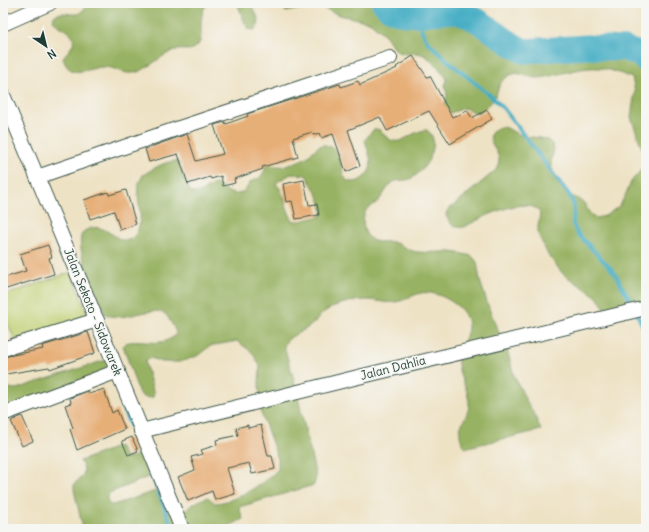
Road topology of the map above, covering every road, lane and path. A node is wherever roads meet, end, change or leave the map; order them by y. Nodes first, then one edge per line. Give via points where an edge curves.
1 (50, 3) edge
2 (3, 24) edge
3 (390, 58) dead end
4 (3, 95) edge
5 (37, 177) junction
6 (643, 309) edge
7 (97, 320) junction
8 (3, 349) edge
9 (118, 371) junction
10 (3, 414) edge
11 (141, 431) junction
12 (182, 529) edge

1 - 2 street
3 - 5 street
4 - 5 street, Jalan Sekoto - Sidowarek
5 - 7 street, Jalan Sekoto - Sidowarek
6 - 11 street, Jalan Dahlia
7 - 8 street
7 - 9 street, Jalan Sekoto - Sidowarek
9 - 10 street
9 - 11 street, Jalan Sekoto - Sidowarek
11 - 12 street, Jalan Sekoto - Sidowarek

